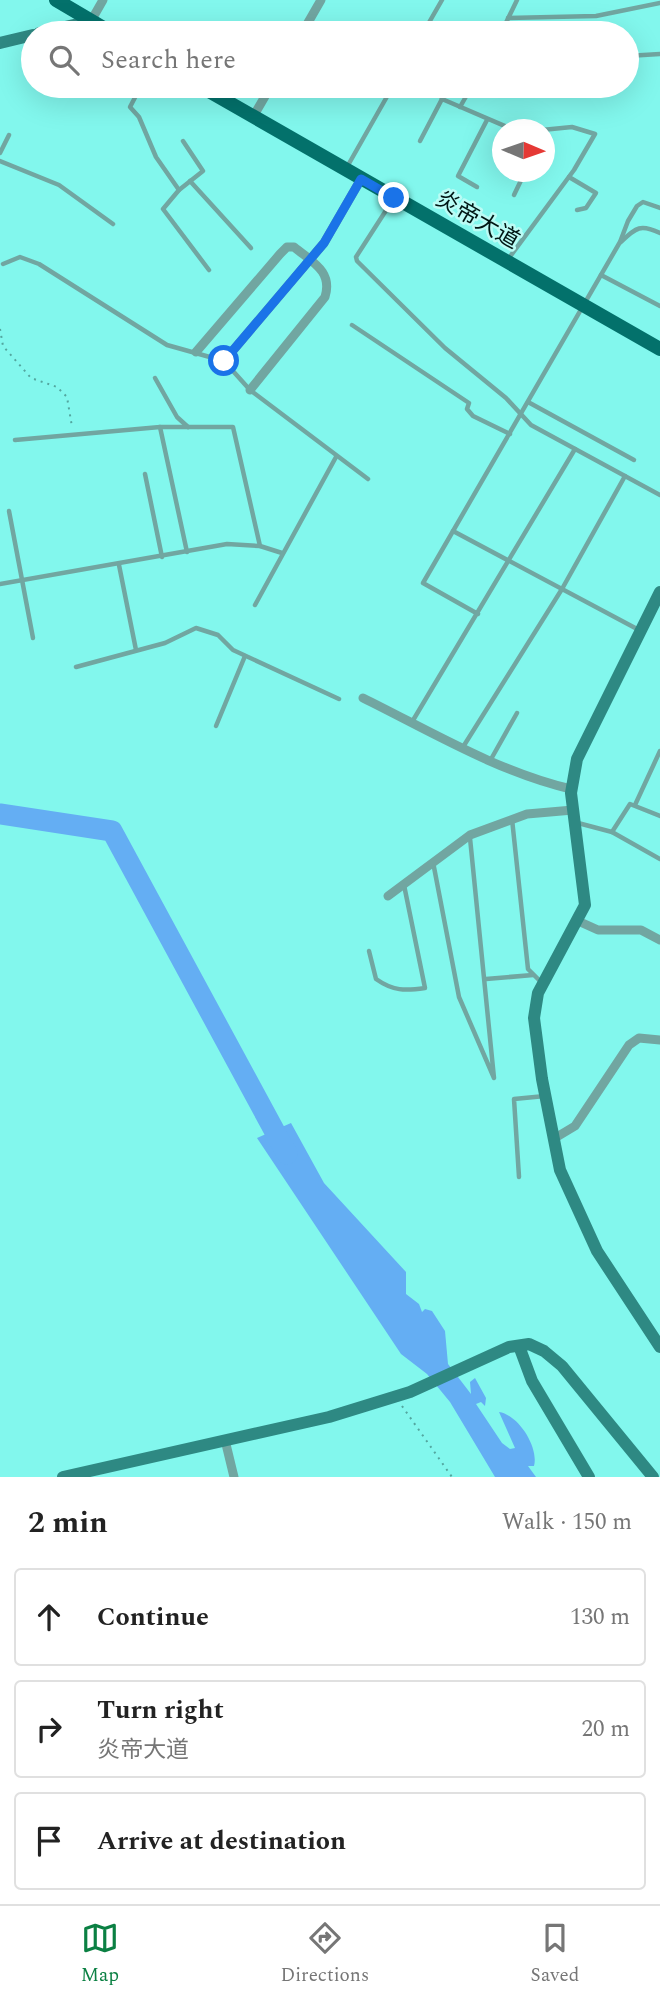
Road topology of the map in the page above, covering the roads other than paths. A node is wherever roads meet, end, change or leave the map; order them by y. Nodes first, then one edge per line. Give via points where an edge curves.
1 (56, 0) edge
2 (103, 0) edge
3 (321, 0) edge
4 (442, 0) edge
5 (517, 0) edge
6 (660, 3) edge
7 (508, 18) junction
8 (91, 21) joint
9 (309, 21) edge
10 (430, 21) edge
11 (507, 21) edge
12 (21, 38) edge
13 (0, 43) edge
14 (660, 54) edge
15 (639, 55) edge
16 (135, 98) edge
17 (221, 98) edge
18 (264, 98) edge
19 (386, 98) edge
20 (465, 98) edge
21 (442, 99) joint
22 (460, 107) junction
23 (253, 117) junction
24 (487, 120) junction
25 (492, 122) edge
26 (555, 126) edge
27 (9, 135) dead end
28 (183, 141) dead end
29 (419, 141) dead end
30 (0, 153) edge
31 (0, 161) edge
32 (346, 170) junction
33 (569, 177) junction
34 (361, 179) junction
35 (190, 181) junction
36 (519, 182) edge
37 (477, 187) dead end
38 (179, 190) junction
39 (513, 195) dead end
40 (394, 198) junction
41 (660, 208) edge
42 (577, 211) dead end
43 (113, 224) dead end
44 (660, 233) edge
45 (620, 242) junction
46 (251, 248) dead end
47 (310, 260) junction
48 (507, 262) junction
49 (4, 264) dead end
50 (209, 270) dead end
51 (601, 275) junction
52 (583, 306) junction
53 (660, 306) edge
54 (352, 325) dead end
55 (660, 349) edge
56 (196, 352) junction
57 (224, 361) junction
58 (155, 378) dead end
59 (250, 390) junction
60 (528, 402) junction
61 (522, 415) junction
62 (160, 427) junction
63 (188, 428) junction
64 (510, 434) junction
65 (15, 440) dead end
66 (575, 449) junction
67 (336, 457) junction
68 (634, 460) dead end
69 (145, 474) dead end
70 (625, 476) junction
71 (368, 479) dead end
72 (660, 495) edge
73 (9, 511) dead end
74 (453, 531) junction
75 (260, 546) junction
76 (187, 552) junction
77 (282, 553) junction
78 (162, 556) junction
79 (510, 561) junction
80 (119, 565) junction
81 (22, 581) junction
82 (0, 584) edge
83 (562, 589) junction
84 (660, 592) edge
85 (255, 605) dead end
86 (478, 614) junction
87 (640, 630) junction
88 (33, 638) dead end
89 (136, 650) junction
90 (245, 656) junction
91 (76, 667) dead end
92 (363, 698) dead end
93 (339, 699) dead end
94 (516, 713) dead end
95 (412, 722) junction
96 (216, 726) dead end
97 (463, 747) junction
98 (660, 751) edge
99 (490, 761) junction
100 (571, 789) junction
101 (635, 805) junction
102 (573, 816) junction
103 (660, 816) edge
104 (512, 818) junction
105 (612, 832) junction
106 (470, 835) junction
107 (660, 859) edge
108 (433, 861) junction
109 (403, 885) junction
110 (388, 896) dead end
111 (578, 921) junction
112 (660, 940) edge
113 (369, 951) dead end
114 (486, 979) junction
115 (538, 979) junction
116 (660, 1041) edge
117 (546, 1096) junction
118 (555, 1138) junction
119 (519, 1177) dead end
120 (519, 1346) junction
121 (660, 1347) edge
122 (225, 1440) junction
123 (63, 1477) edge
124 (234, 1477) edge
125 (589, 1477) edge
126 (653, 1477) edge

1 - 8 main road
2 - 8 street
3 - 9 street
4 - 10 lane
5 - 7 lane
6 - 7 lane via 596,16
7 - 11 lane
12 - 13 main road
14 - 15 lane
16 - 38 lane via 130,107
17 - 23 main road, 炎帝大道
18 - 23 street
19 - 32 lane
20 - 22 lane
21 - 22 lane
21 - 29 lane
22 - 24 lane
23 - 32 main road, 炎帝大道
24 - 25 lane
24 - 37 lane via 458,176
26 - 33 lane via 595,134
27 - 30 lane
28 - 35 lane via 203,171
31 - 43 lane via 59,185
32 - 34 main road, 炎帝大道
33 - 42 lane via 596,193 586,208
33 - 48 lane
34 - 40 main road, 炎帝大道
34 - 47 street
35 - 38 lane
35 - 46 lane
36 - 39 lane
38 - 50 lane via 163,209
40 - 48 main road, 炎帝大道
40 - 61 lane via 357,261 445,348
41 - 45 lane via 643,202 637,206
44 - 45 lane via 637,226
45 - 51 lane
47 - 56 street via 288,247
47 - 57 street
47 - 59 street via 326,273 325,297
48 - 52 main road, 炎帝大道
49 - 56 lane via 19,257 39,264 167,345
51 - 52 lane
51 - 53 lane
52 - 55 main road, 炎帝大道
52 - 60 lane
54 - 64 lane via 468,404 473,416
56 - 57 lane
57 - 59 lane
58 - 63 lane
59 - 67 lane
60 - 61 lane
60 - 68 lane
61 - 64 lane
61 - 66 lane via 531,425
62 - 63 lane
62 - 65 lane
62 - 76 lane
63 - 75 lane via 233,427
64 - 74 lane
66 - 70 lane
66 - 79 lane
67 - 71 lane
67 - 77 lane
69 - 78 lane
70 - 72 lane
70 - 83 lane
73 - 81 lane
74 - 79 lane
74 - 86 lane via 423,583
75 - 76 lane via 227,544
75 - 77 lane
76 - 78 lane
77 - 85 lane
78 - 80 lane
79 - 83 lane
79 - 86 lane
80 - 81 lane
80 - 89 lane
81 - 82 lane
81 - 88 lane
83 - 87 lane
83 - 97 lane
84 - 87 main road
86 - 95 lane
87 - 100 main road via 577,759
89 - 90 lane via 196,628 218,635
89 - 91 lane
90 - 93 lane
90 - 96 lane
92 - 95 street
94 - 99 lane
95 - 97 street
97 - 99 street
98 - 101 lane
99 - 100 street
100 - 102 main road
101 - 103 lane
101 - 105 lane via 629,804
102 - 104 street
102 - 105 lane
102 - 111 main road via 585,905
104 - 106 street
104 - 115 lane via 528,969
105 - 107 lane
106 - 108 street
106 - 114 lane
108 - 109 street
108 - 114 lane via 459,997 494,1078
109 - 110 street
109 - 113 lane via 425,988 389,988 376,979
111 - 112 street via 598,930 641,930
111 - 115 main road
114 - 115 lane
115 - 117 main road via 534,1018
116 - 118 street via 639,1038 629,1045 575,1126
117 - 118 main road
117 - 119 lane via 514,1100
118 - 121 main road via 560,1171 577,1213
120 - 122 main road via 395,1397
120 - 125 main road via 532,1381
120 - 126 main road via 544,1351 562,1366
122 - 123 main road
122 - 124 street

